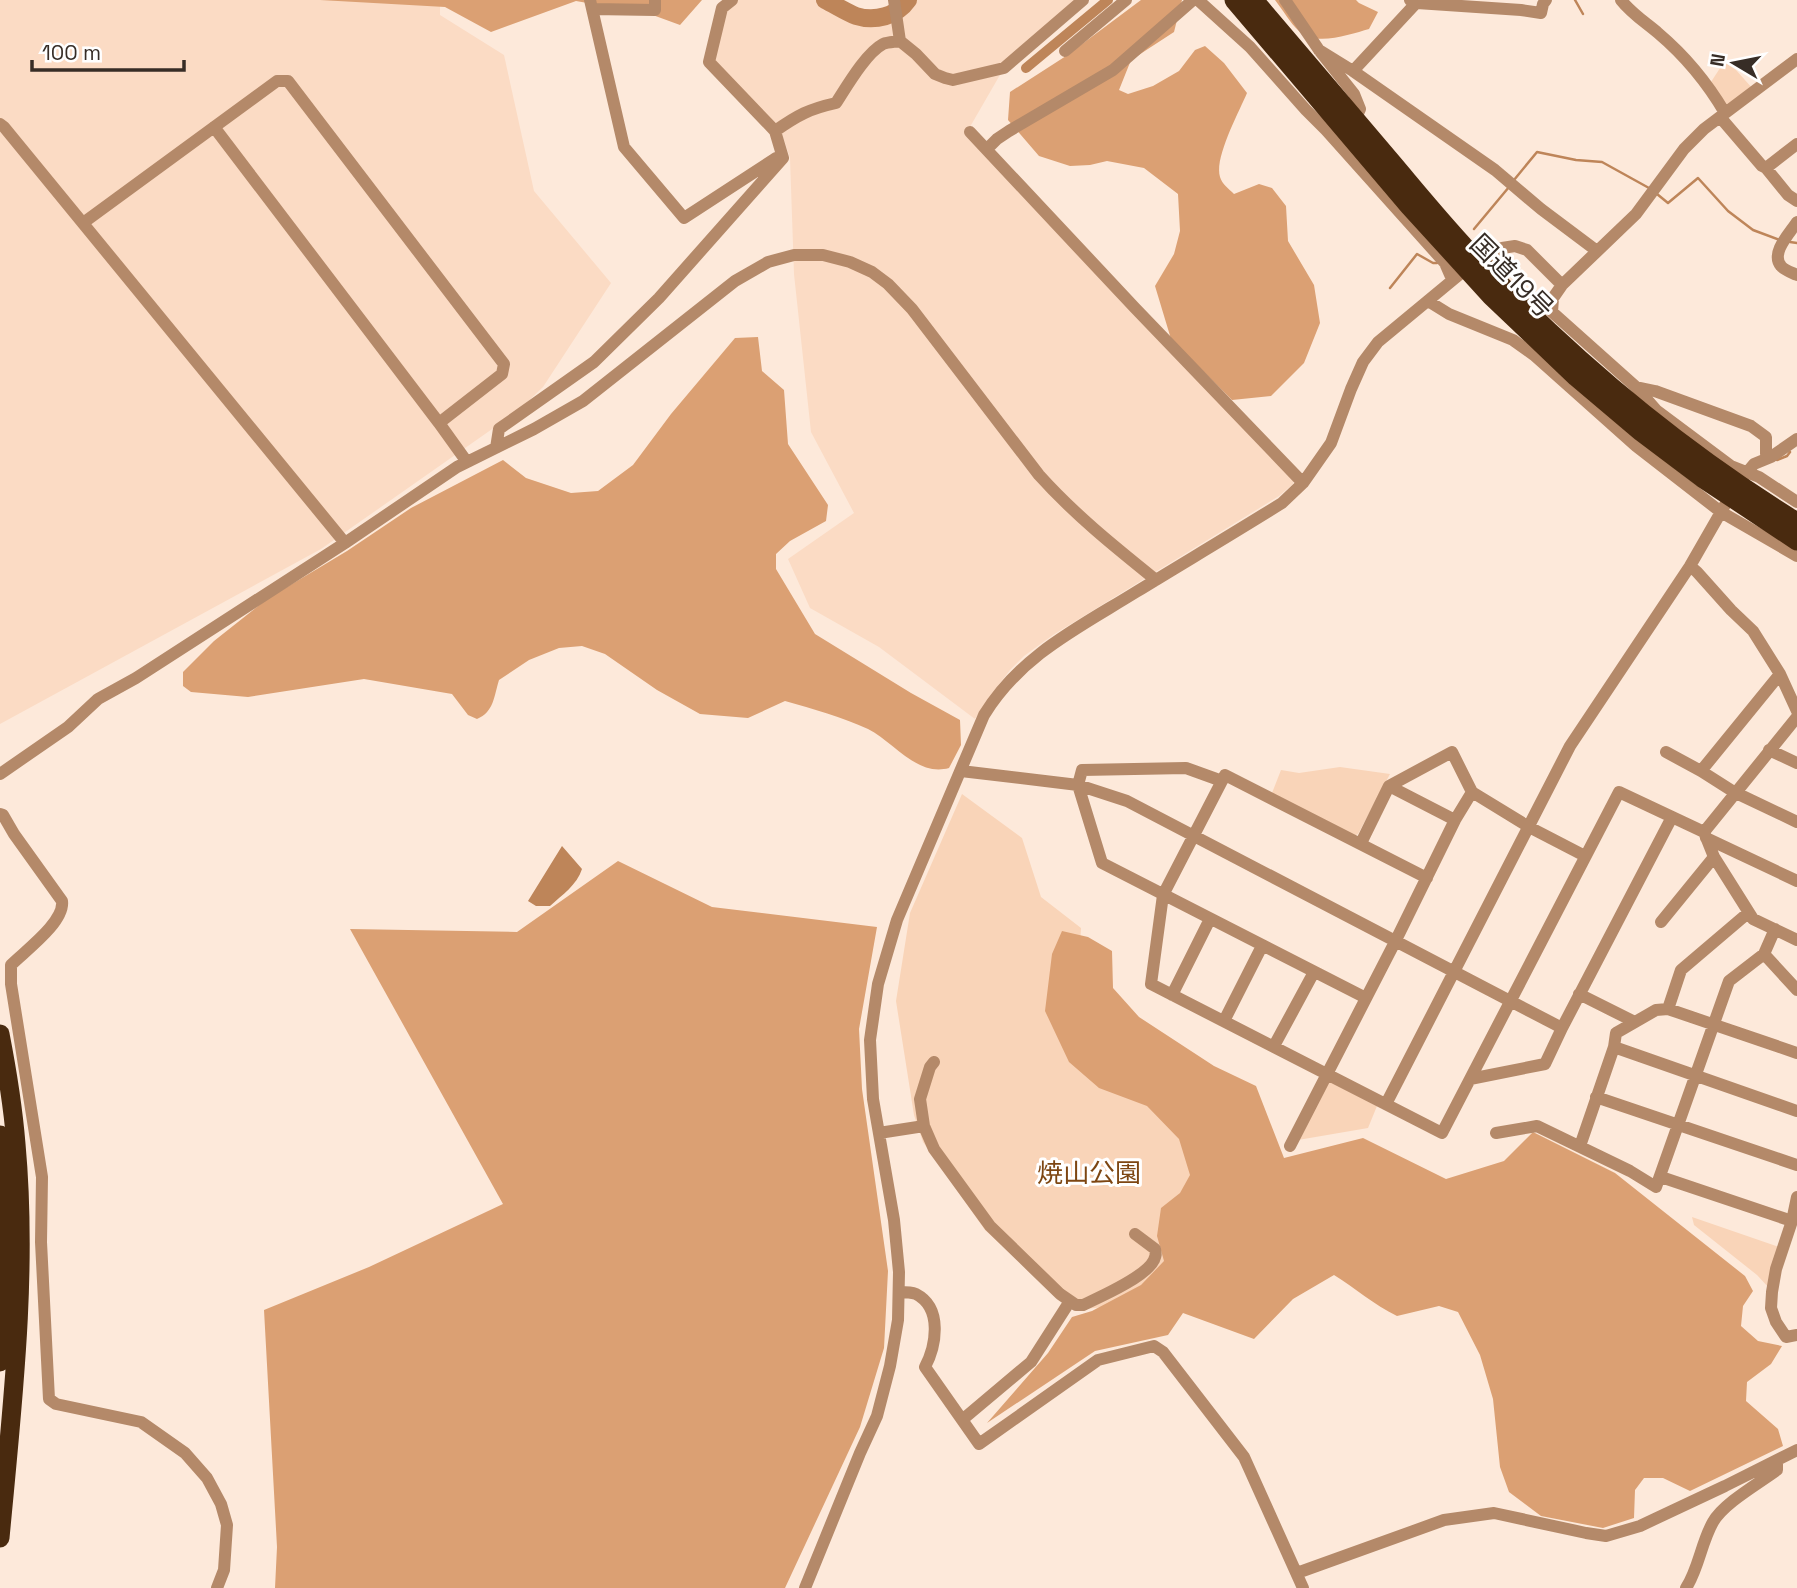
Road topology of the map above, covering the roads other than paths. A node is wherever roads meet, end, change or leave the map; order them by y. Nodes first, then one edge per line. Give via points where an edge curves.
1 (655, 0) edge
2 (732, 0) edge
3 (894, 0) edge
4 (1083, 0) edge
5 (1126, 0) edge
6 (1196, 0) edge
7 (1234, 0) edge
8 (1254, 0) edge
9 (1285, 0) edge
10 (1546, 0) edge
11 (1621, 0) edge
12 (1415, 1) edge
13 (592, 5) edge
14 (900, 41) junction
15 (1319, 50) junction
16 (1065, 51) dead end
17 (1797, 59) edge
18 (1353, 71) junction
19 (1312, 104) junction
20 (1723, 115) junction
21 (1356, 120) junction
22 (0, 124) edge
23 (214, 127) junction
24 (775, 131) junction
25 (970, 132) dead end
26 (1797, 144) edge
27 (987, 149) junction
28 (782, 154) junction
29 (1766, 168) junction
30 (1797, 201) edge
31 (1797, 222) edge
32 (83, 223) junction
33 (1597, 251) junction
34 (1465, 270) junction
35 (1797, 275) edge
36 (1562, 285) junction
37 (1428, 301) junction
38 (1636, 387) junction
39 (439, 423) junction
40 (1797, 439) edge
41 (496, 448) junction
42 (1771, 457) junction
43 (467, 462) junction
44 (1744, 475) junction
45 (1303, 483) junction
46 (1797, 502) edge
47 (1723, 509) junction
48 (1797, 522) edge
49 (1797, 541) edge
50 (345, 544) junction
51 (1797, 556) edge
52 (1690, 566) junction
53 (1157, 580) junction
54 (1780, 674) junction
55 (1797, 710) edge
56 (1797, 717) edge
57 (1769, 750) junction
58 (1666, 752) dead end
59 (1797, 763) edge
60 (961, 771) junction
61 (1701, 771) junction
62 (0, 774) edge
63 (1222, 781) junction
64 (1078, 785) junction
65 (1389, 786) junction
66 (1472, 792) junction
67 (1734, 792) junction
68 (0, 814) edge
69 (1672, 817) junction
70 (1455, 820) junction
71 (1797, 822) edge
72 (1529, 827) junction
73 (1705, 835) junction
74 (1194, 836) junction
75 (1361, 844) junction
76 (1585, 856) junction
77 (1714, 857) junction
78 (1427, 878) junction
79 (1797, 881) edge
80 (1163, 895) junction
81 (1748, 913) junction
82 (1210, 919) junction
83 (1661, 922) dead end
84 (1774, 929) junction
85 (1396, 940) junction
86 (1797, 940) edge
87 (1262, 946) junction
88 (1764, 954) junction
89 (1314, 972) junction
90 (1454, 972) junction
91 (1797, 989) edge
92 (1579, 993) junction
93 (1172, 995) junction
94 (1366, 998) junction
95 (1510, 1001) junction
96 (1668, 1009) junction
97 (1224, 1021) junction
98 (1635, 1022) junction
99 (1714, 1024) junction
100 (1562, 1027) junction
101 (0, 1034) edge
102 (1274, 1046) junction
103 (1614, 1047) junction
104 (1797, 1053) edge
105 (934, 1062) dead end
106 (1326, 1074) junction
107 (1696, 1076) junction
108 (1470, 1079) junction
109 (1596, 1097) junction
110 (1385, 1104) junction
111 (1797, 1111) edge
112 (1678, 1125) junction
113 (924, 1126) junction
114 (879, 1133) junction
115 (1496, 1133) dead end
116 (0, 1135) edge
117 (1290, 1146) dead end
118 (1580, 1146) junction
119 (1797, 1165) edge
120 (1661, 1177) junction
121 (1797, 1197) edge
122 (1791, 1221) junction
123 (1135, 1234) dead end
124 (899, 1292) junction
125 (1070, 1301) junction
126 (1797, 1335) edge
127 (0, 1362) edge
128 (962, 1420) junction
129 (1797, 1450) edge
130 (1777, 1460) junction
131 (0, 1538) edge
132 (1297, 1573) junction
133 (217, 1588) edge
134 (805, 1588) edge
135 (1303, 1588) edge
136 (1686, 1588) edge

1 - 13 street via 655,10
2 - 24 street via 722,8 709,62
3 - 14 street
4 - 14 street via 1004,68 953,80 935,74
5 - 16 street
6 - 19 street
6 - 27 street via 1113,70
7 - 19 highway, 国道19号
8 - 21 highway, 国道19号
9 - 15 street
10 - 12 street via 1541,13
11 - 20 street via 1675,49 1713,93
12 - 18 street
13 - 28 street via 624,147 684,218
14 - 24 street via 883,44 872,53 836,103 813,108
15 - 18 street
15 - 21 street via 1354,94 1360,109
17 - 20 street
18 - 33 street via 1495,170
19 - 34 highway, 国道19号
20 - 29 street
20 - 33 street via 1684,149 1636,214
21 - 34 highway, 国道19号
22 - 32 street
23 - 32 street
23 - 39 street
23 - 39 street via 277,81 288,81 504,363 502,374
24 - 28 street
25 - 27 street
26 - 29 street
27 - 45 street
28 - 41 street via 659,298 594,362 499,429
29 - 30 street
31 - 35 street via 1777,257 1781,266
32 - 50 street
33 - 36 street
34 - 36 street via 1502,248 1515,246 1527,250
34 - 37 street
34 - 48 highway, 国道19号 via 1538,321 1719,470
34 - 49 highway, 国道19号 via 1640,432
36 - 38 street via 1553,298 1552,312
37 - 45 street via 1378,342 1363,362 1331,443
37 - 47 street via 1513,340 1636,446
38 - 42 street via 1751,426 1766,437 1766,454
38 - 44 street via 1656,410
39 - 43 street
40 - 42 street
41 - 43 street
41 - 53 street via 583,401 734,281 768,262 794,255 823,255 850,262 888,284 1061,500
42 - 44 street via 1754,464
43 - 50 street
44 - 46 street via 1759,477
45 - 53 street via 1282,503
47 - 51 street
47 - 52 street
50 - 62 street via 98,699 68,727
52 - 54 street via 1753,631
52 - 72 street via 1570,746
53 - 60 street via 1051,644 1013,677 984,715
54 - 55 street
54 - 61 street
56 - 57 street
57 - 59 street
57 - 67 street
58 - 61 street
60 - 64 street
60 - 114 street via 897,920 878,984 870,1040
61 - 67 street
63 - 64 street via 1186,768 1082,770
63 - 74 street
63 - 75 street via 1225,775
64 - 74 street via 1127,801
64 - 80 street via 1101,863
65 - 66 street via 1452,752
65 - 70 street
65 - 75 street
66 - 70 street
66 - 72 street
67 - 71 street
67 - 73 street
68 - 133 street via 63,907 55,923 11,965 41,1177 49,1399 141,1422 185,1453 207,1478 227,1525 224,1570
69 - 73 street
69 - 76 street via 1619,792
69 - 92 street
70 - 78 street
72 - 76 street
72 - 90 street
73 - 77 street
73 - 79 street
74 - 80 street
74 - 85 street
75 - 78 street
76 - 95 street
77 - 81 street
77 - 83 street
78 - 85 street
80 - 82 street
80 - 93 street via 1151,984
81 - 84 street
81 - 96 street via 1681,970
82 - 87 street
82 - 93 street
84 - 86 street
84 - 88 street
85 - 90 street
85 - 94 street
87 - 89 street
87 - 97 street
88 - 91 street
88 - 99 street via 1729,981
89 - 94 street
89 - 102 street
90 - 95 street
90 - 110 street
92 - 98 street
92 - 100 street
93 - 97 street
94 - 106 street
95 - 100 street
95 - 108 street
96 - 98 street
96 - 99 street
97 - 102 street
98 - 103 street via 1616,1033
99 - 104 street
99 - 107 street
100 - 108 street via 1545,1064
101 - 131 highway via 17,1145 20,1224 18,1331
102 - 106 street
103 - 107 street
103 - 109 street
105 - 113 street via 920,1099
106 - 110 street
106 - 117 street
107 - 111 street
107 - 112 street
108 - 110 street via 1442,1133
109 - 112 street
109 - 118 street
112 - 119 street
112 - 120 street
113 - 114 street
113 - 125 street via 934,1149 982,1216
114 - 124 street via 894,1220
115 - 118 street via 1537,1126
116 - 127 highway via 4,1225
118 - 120 street via 1657,1187
120 - 122 street
121 - 122 street
122 - 126 street via 1776,1269 1771,1308 1786,1337
123 - 125 street via 1155,1249 1153,1264 1083,1305
124 - 128 street via 914,1293 931,1310 935,1340 925,1367
124 - 134 street via 890,1366 877,1416
125 - 128 street via 1031,1362
128 - 132 street via 979,1444 1098,1360 1154,1346 1244,1457
129 - 130 street
130 - 132 street via 1640,1526 1606,1536 1494,1513 1444,1520
130 - 136 street via 1776,1470 1714,1520
132 - 135 street

